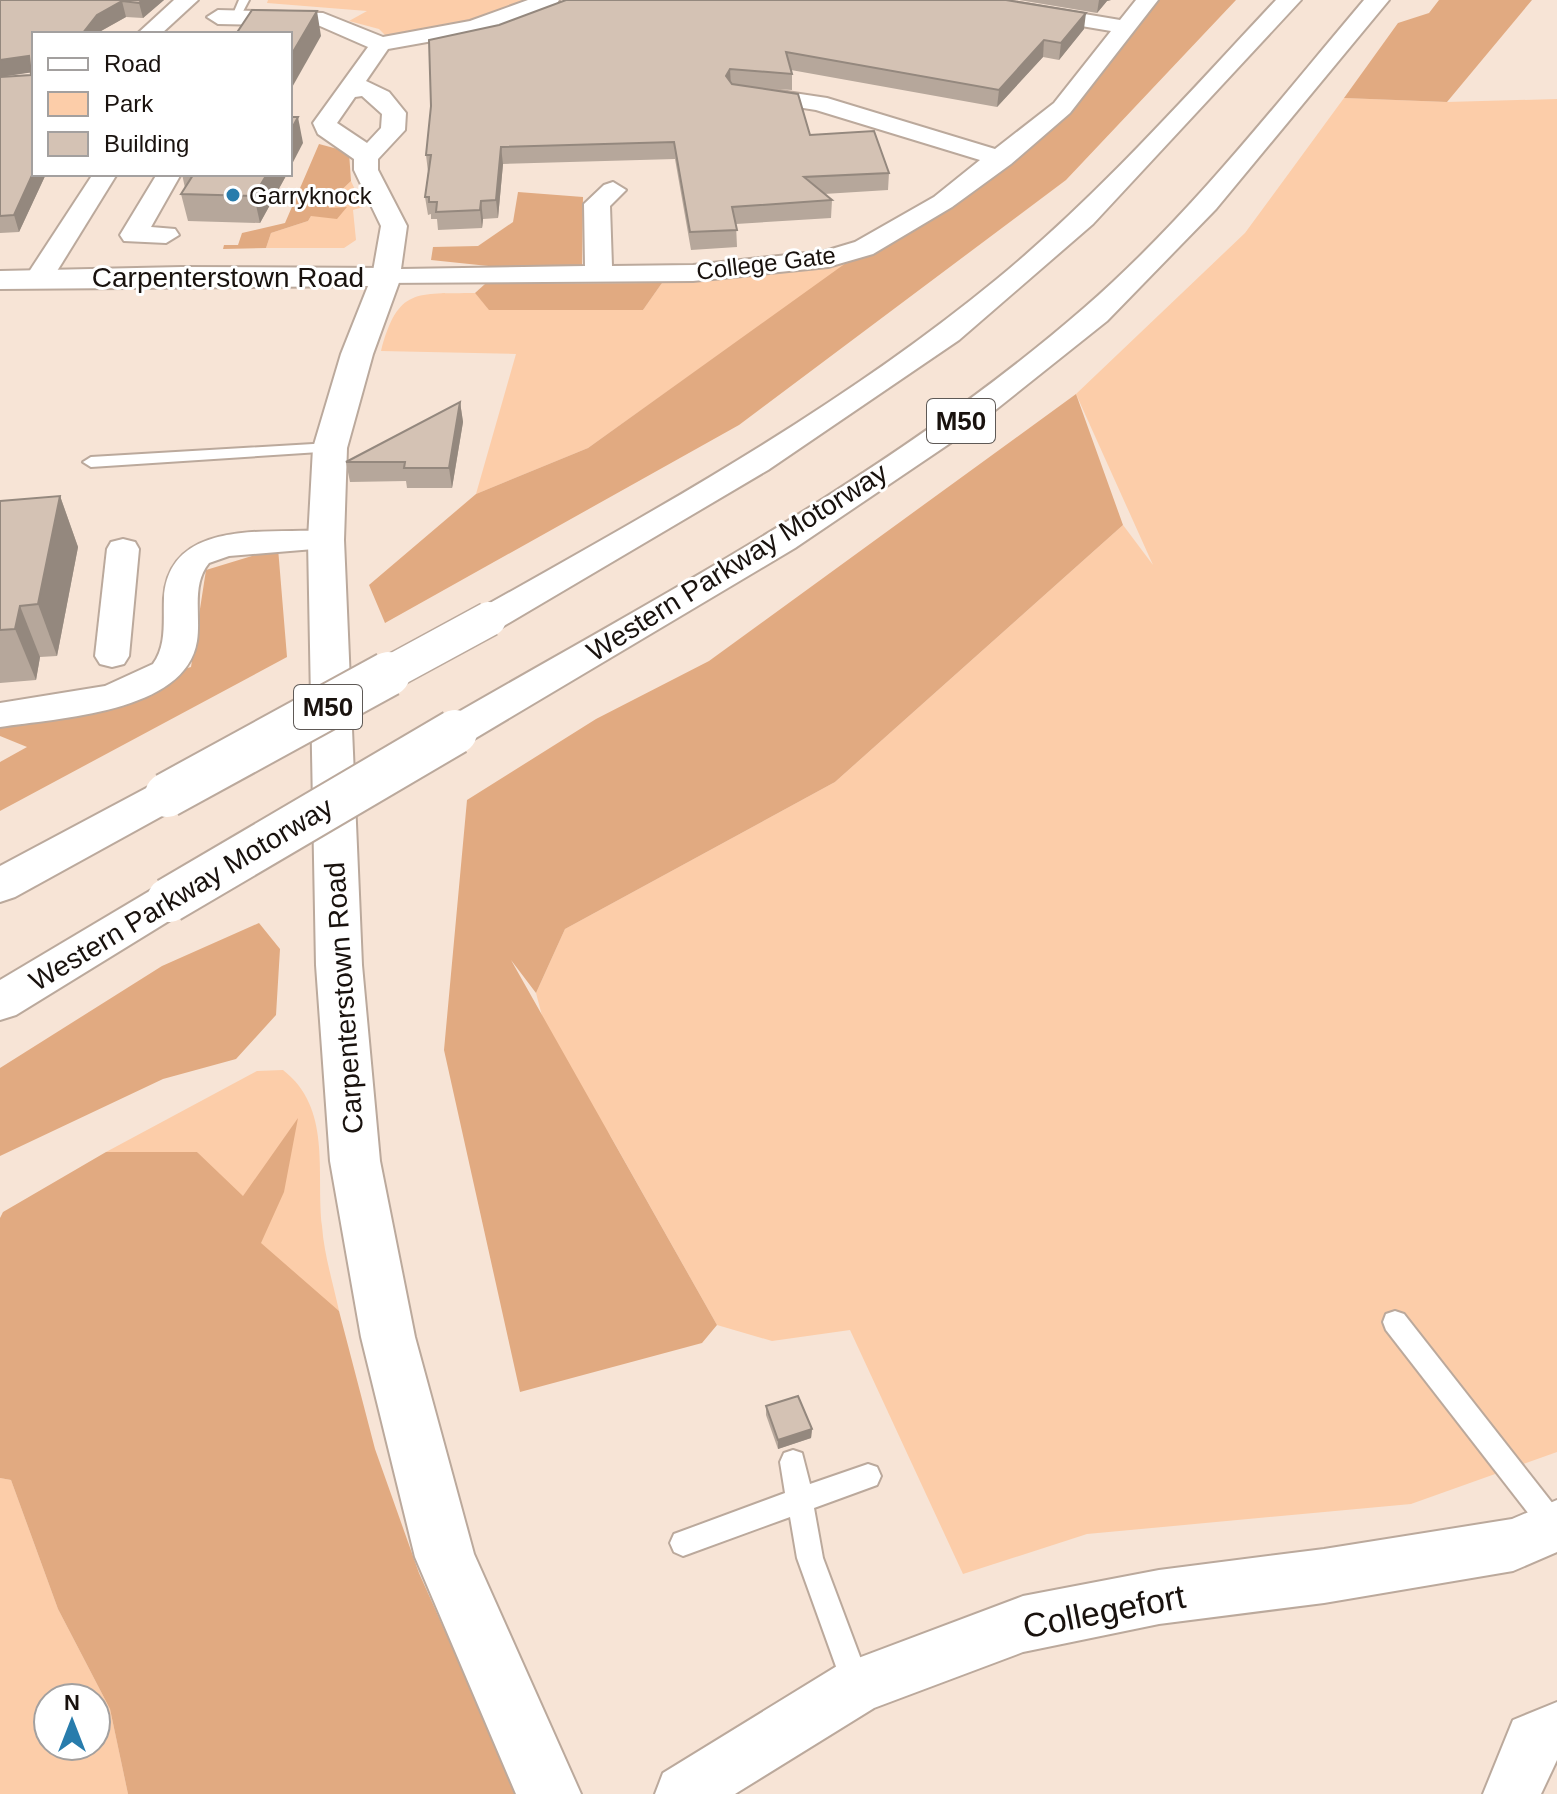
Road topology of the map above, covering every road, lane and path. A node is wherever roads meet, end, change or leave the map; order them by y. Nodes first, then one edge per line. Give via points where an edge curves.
1 (187, 0) edge
2 (548, 0) edge
3 (963, 0) edge
4 (1147, 0) edge
5 (1289, 0) edge
6 (1377, 0) edge
7 (232, 11) edge
8 (1123, 27) junction
9 (150, 32) edge
10 (381, 44) junction
11 (347, 92) junction
12 (741, 93) edge
13 (300, 129) edge
14 (326, 129) junction
15 (366, 158) junction
16 (1002, 159) junction
17 (104, 176) edge
18 (168, 176) edge
19 (613, 190) dead end
20 (166, 235) dead end
21 (298, 276) junction
22 (599, 276) junction
23 (386, 277) junction
24 (39, 278) junction
25 (0, 280) edge
26 (357, 354) junction
27 (330, 448) junction
28 (91, 462) dead end
29 (326, 540) junction
30 (123, 549) dead end
31 (181, 585) junction
32 (119, 591) junction
33 (112, 656) dead end
34 (0, 715) edge
35 (0, 886) edge
36 (0, 1002) edge
37 (1395, 1322) dead end
38 (793, 1462) dead end
39 (868, 1476) dead end
40 (799, 1501) junction
41 (1556, 1526) edge
42 (683, 1543) dead end
43 (857, 1686) junction
44 (1557, 1731) edge
45 (549, 1794) edge
46 (684, 1794) edge
47 (1512, 1794) edge

1 - 9 street
2 - 10 street via 475,27
3 - 8 street
4 - 8 street, College Gate
5 - 35 main road, M50, bridge via 1145,158 1008,285 884,378 715,490
6 - 36 main road, Western Parkway Motorway / M50, bridge via 1206,203 1096,314 962,420 782,540
7 - 10 street via 334,22
8 - 16 street, College Gate via 1062,108
10 - 11 street
11 - 14 street
11 - 15 street via 366,88 394,113 393,130
12 - 16 street via 819,103
13 - 14 street
14 - 15 street
15 - 23 street via 366,170 394,226
16 - 22 street, College Gate via 943,202 864,248 840,255 721,271
17 - 24 street
18 - 20 street via 133,235
19 - 22 street via 597,204
21 - 23 main road, Carpenterstown Road
21 - 24 main road, Carpenterstown Road
21 - 26 main road via 349,319
22 - 23 street, College Gate
23 - 26 main road, Carpenterstown Road
24 - 25 main road, Carpenterstown Road
26 - 27 main road, Carpenterstown Road
27 - 28 lane
27 - 29 main road, Carpenterstown Road
29 - 31 street via 214,548 184,569
29 - 45 main road, Carpenterstown Road via 339,965 355,1161 388,1337 445,1557
30 - 32 street
31 - 32 street
31 - 34 street via 180,651 167,670 130,691
32 - 33 street
37 - 41 lane
38 - 40 lane
39 - 40 lane
40 - 42 lane
40 - 43 lane via 810,1558
41 - 43 street, Collegefort via 1513,1545 1159,1597 1023,1624
43 - 46 street, Collegefort
44 - 47 street via 1533,1740

